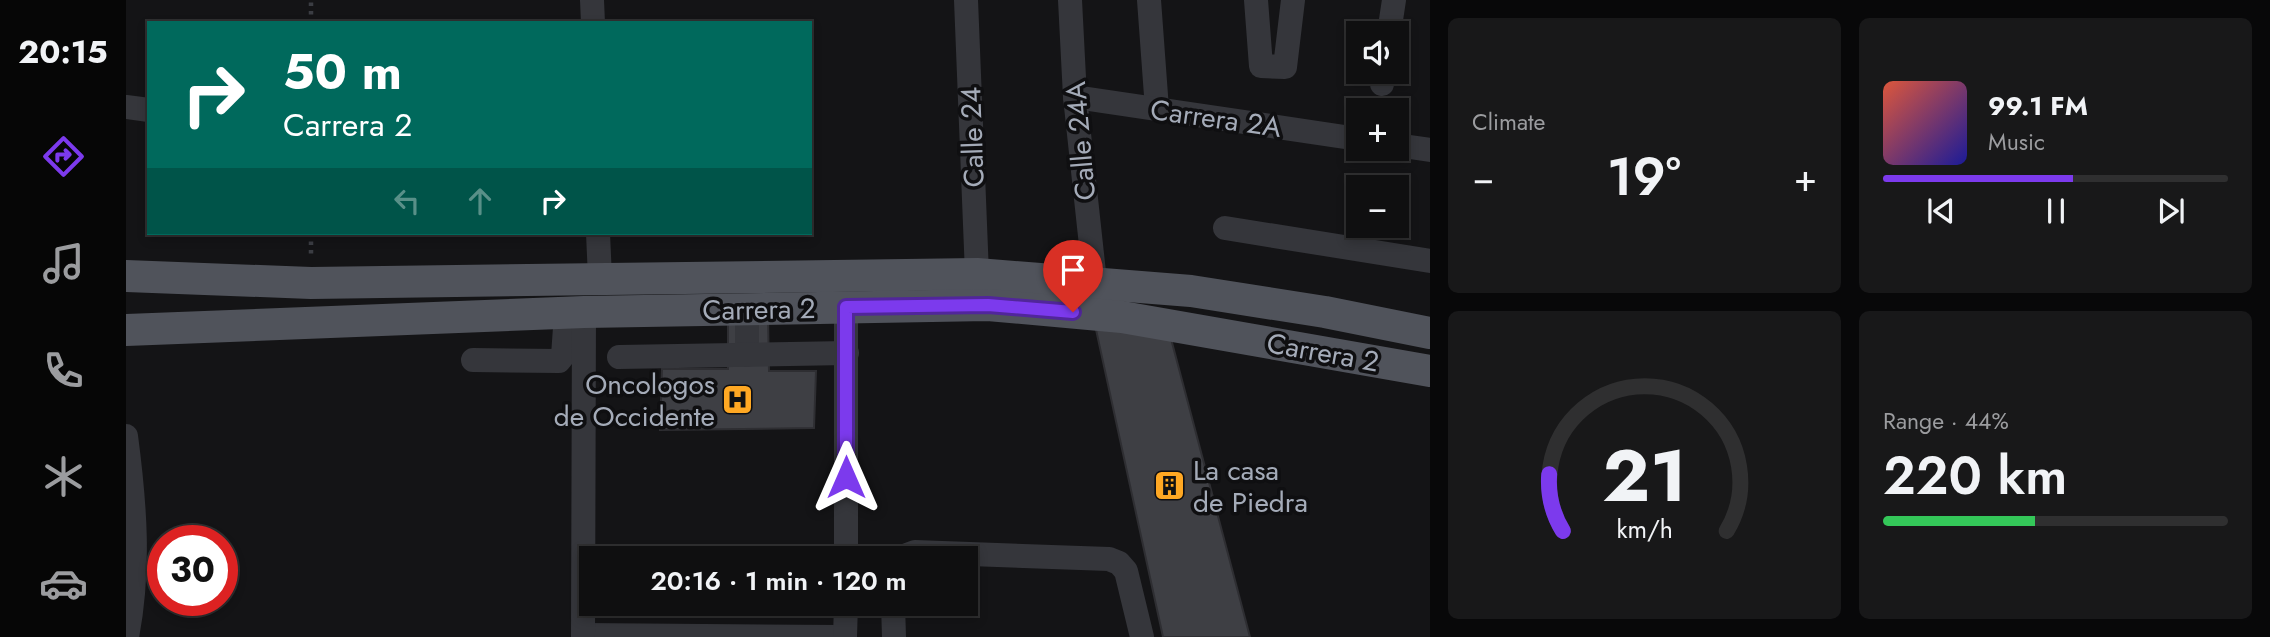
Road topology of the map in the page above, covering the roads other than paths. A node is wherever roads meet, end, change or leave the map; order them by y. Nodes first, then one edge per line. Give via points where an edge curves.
1 (593, 0) edge
2 (966, 0) edge
3 (1070, 0) edge
4 (1149, 0) edge
5 (1256, 0) edge
6 (1293, 0) edge
7 (1394, 0) edge
8 (593, 21) edge
9 (1391, 21) edge
10 (1075, 97) junction
11 (126, 107) edge
12 (1157, 109) junction
13 (147, 110) edge
14 (1346, 137) edge
15 (1409, 147) edge
16 (1430, 150) edge
17 (1225, 228) dead end
18 (598, 235) edge
19 (1430, 261) edge
20 (977, 274) junction
21 (126, 276) edge
22 (600, 278) junction
23 (1095, 282) junction
24 (846, 307) junction
25 (747, 309) junction
26 (575, 312) junction
27 (1429, 326) edge
28 (126, 330) edge
29 (847, 353) junction
30 (747, 355) junction
31 (619, 356) dead end
32 (473, 360) dead end
33 (1430, 371) edge
34 (126, 436) edge
35 (846, 546) edge
36 (978, 554) edge
37 (846, 616) edge
38 (893, 616) edge
39 (583, 636) edge
40 (127, 637) edge
41 (749, 637) edge
42 (836, 637) edge
43 (845, 637) edge
44 (894, 637) edge
45 (1142, 637) edge

1 - 8 street
2 - 20 street, Calle 24
3 - 10 street, Calle 24A
4 - 12 street
5 - 6 street via 1261,66 1285,67
7 - 9 street
10 - 12 street, Carrera 2A
10 - 23 street, Calle 24A
11 - 13 street
12 - 14 street, Carrera 2A
15 - 16 street
17 - 19 street
18 - 22 street
20 - 22 main road, Carrera 2
20 - 23 main road, Carrera 2
21 - 22 main road, Carrera 2 via 311,283
23 - 27 main road, Carrera 2 via 1191,291
24 - 25 main road, Carrera 2
24 - 29 street
24 - 33 main road, Carrera 2 via 988,305 1073,312
25 - 26 main road, Carrera 2
25 - 30 street
26 - 28 main road, Carrera 2
26 - 32 street via 559,361
26 - 39 street
29 - 30 street
29 - 35 street
30 - 31 street
34 - 40 street via 136,514 135,595
36 - 45 street via 1119,563 1126,571
37 - 43 street
38 - 44 street
39 - 41 street
41 - 42 street

